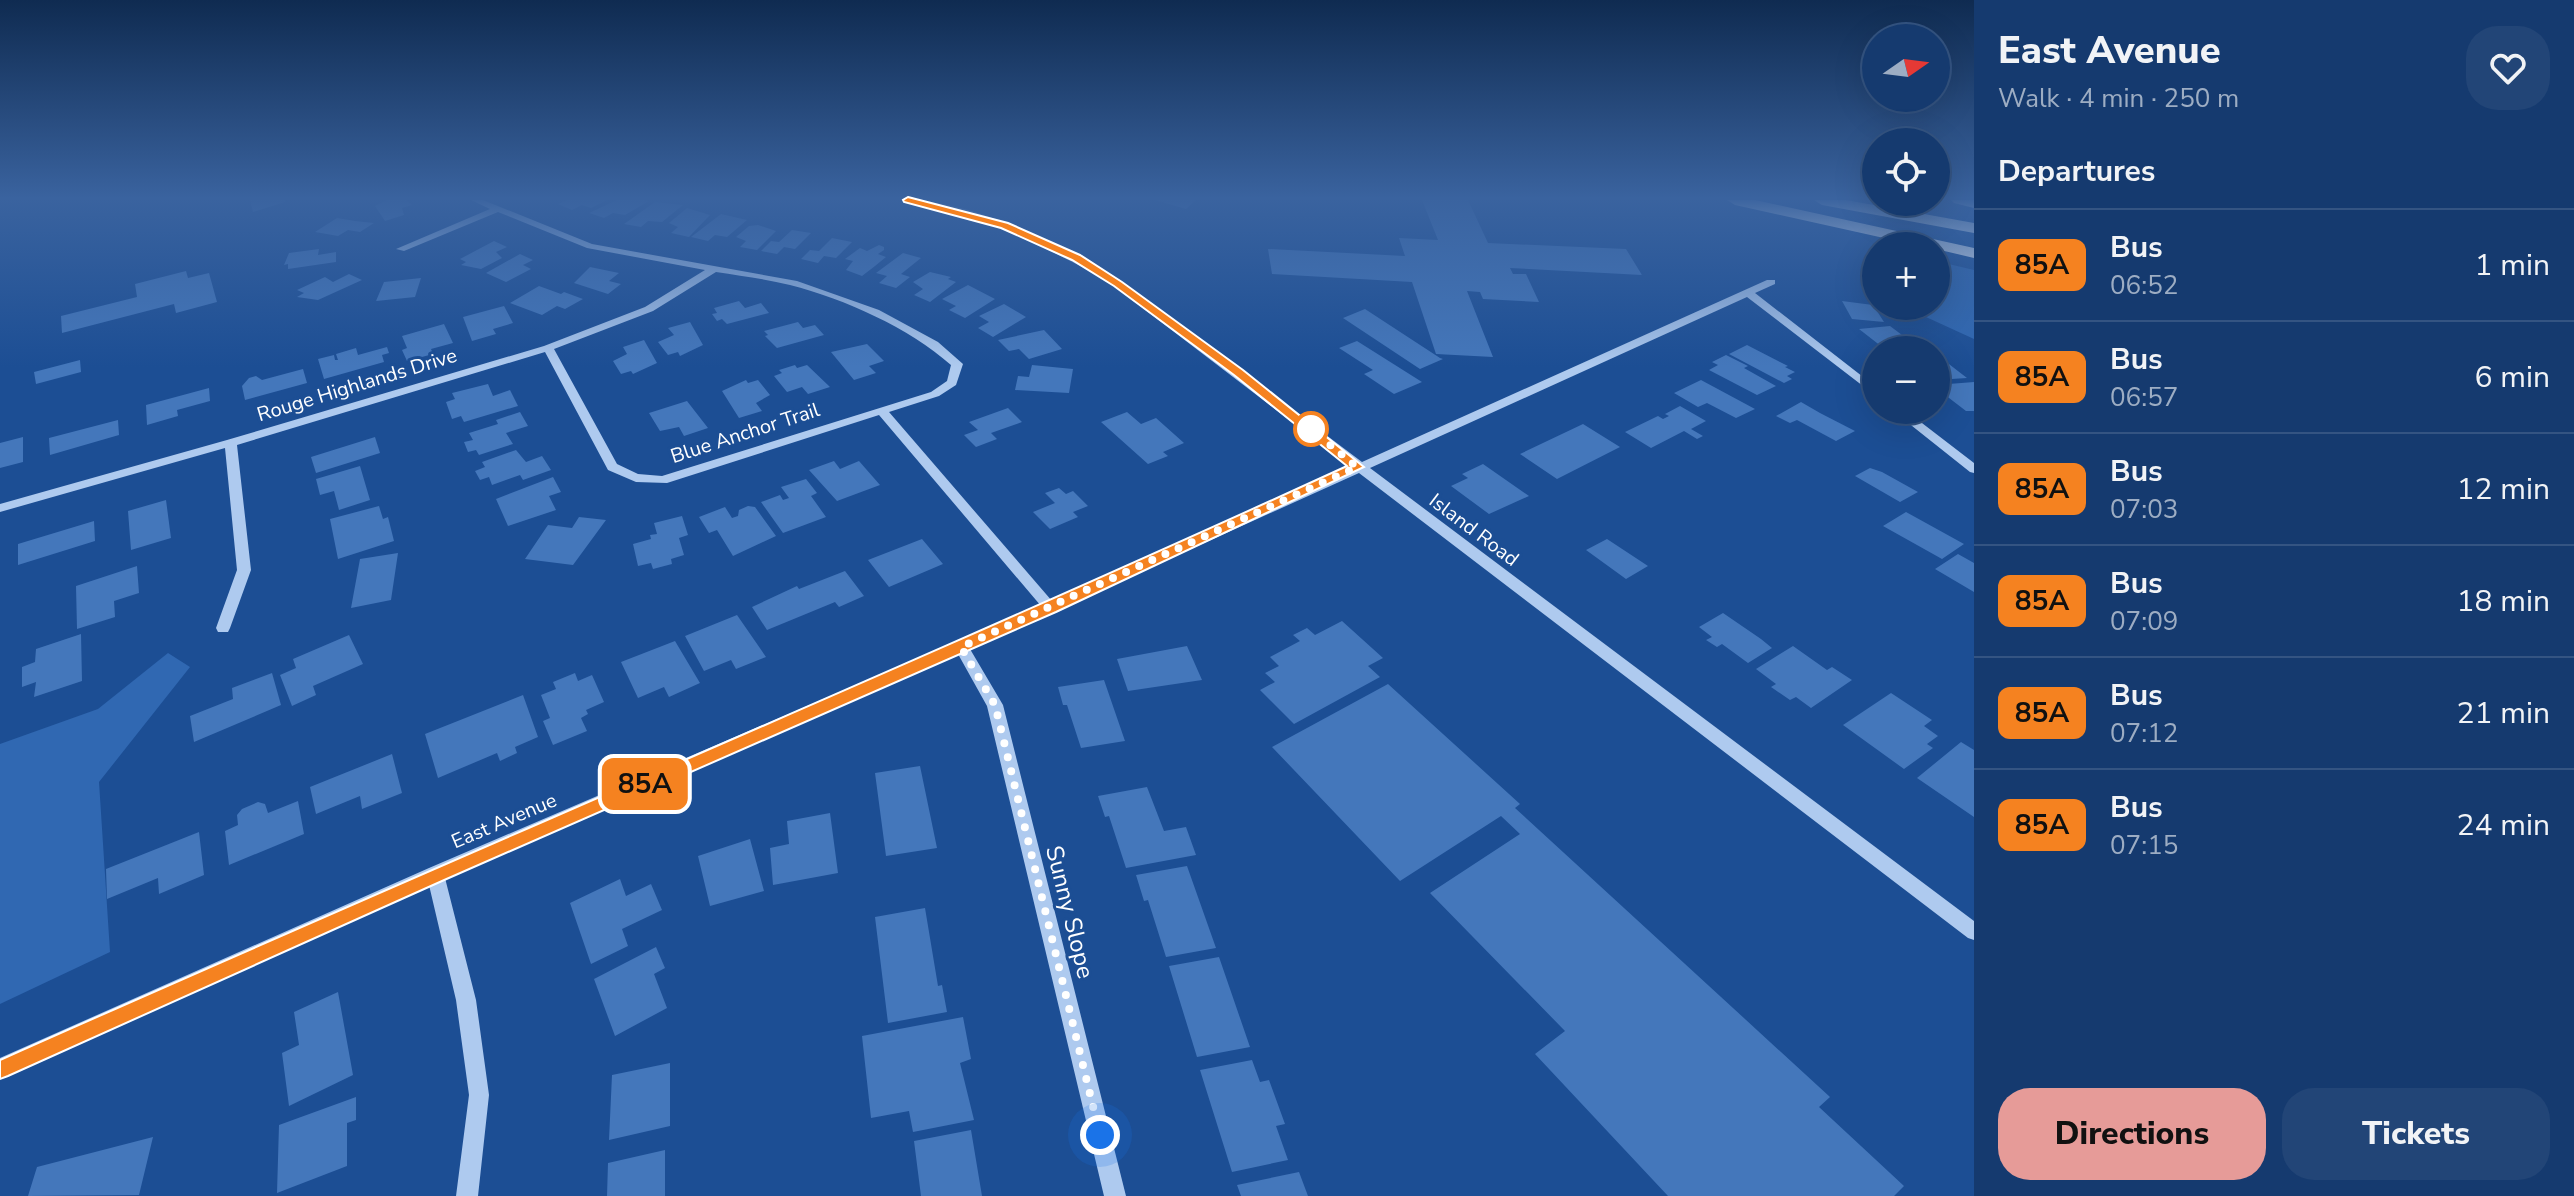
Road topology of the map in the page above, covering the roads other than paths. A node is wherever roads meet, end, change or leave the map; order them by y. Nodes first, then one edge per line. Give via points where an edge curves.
1 (643, 256) edge
2 (1068, 256) edge
3 (714, 269) junction
4 (1771, 282) dead end
5 (1748, 293) junction
6 (548, 348) junction
7 (1862, 382) edge
8 (882, 411) junction
9 (1916, 424) edge
10 (231, 443) junction
11 (1357, 467) junction
12 (1974, 469) edge
13 (0, 508) edge
14 (1050, 608) junction
15 (223, 628) dead end
16 (961, 647) junction
17 (435, 874) junction
18 (1974, 932) edge
19 (0, 1068) edge
20 (467, 1196) edge
21 (1115, 1196) edge

1 - 3 street, Blue Anchor Trail
2 - 11 street, Island Road via 1239,372
3 - 6 street, Rouge Highlands Drive via 649,309
3 - 8 street, Blue Anchor Trail via 793,283 875,312 934,344 957,364 952,383 935,394
4 - 5 street, East Avenue
5 - 7 street
5 - 11 street, East Avenue
6 - 8 street, Blue Anchor Trail via 612,467 636,478 663,480
6 - 10 street, Rouge Highlands Drive
8 - 14 street
9 - 12 street
10 - 13 street, Rouge Highlands Drive
10 - 15 street via 244,570
11 - 14 street, East Avenue
11 - 18 street, Island Road
14 - 16 street, East Avenue
16 - 17 street, East Avenue
16 - 21 street, Sunny Slope via 995,705
17 - 19 street, East Avenue
17 - 20 street via 466,1000 479,1095

